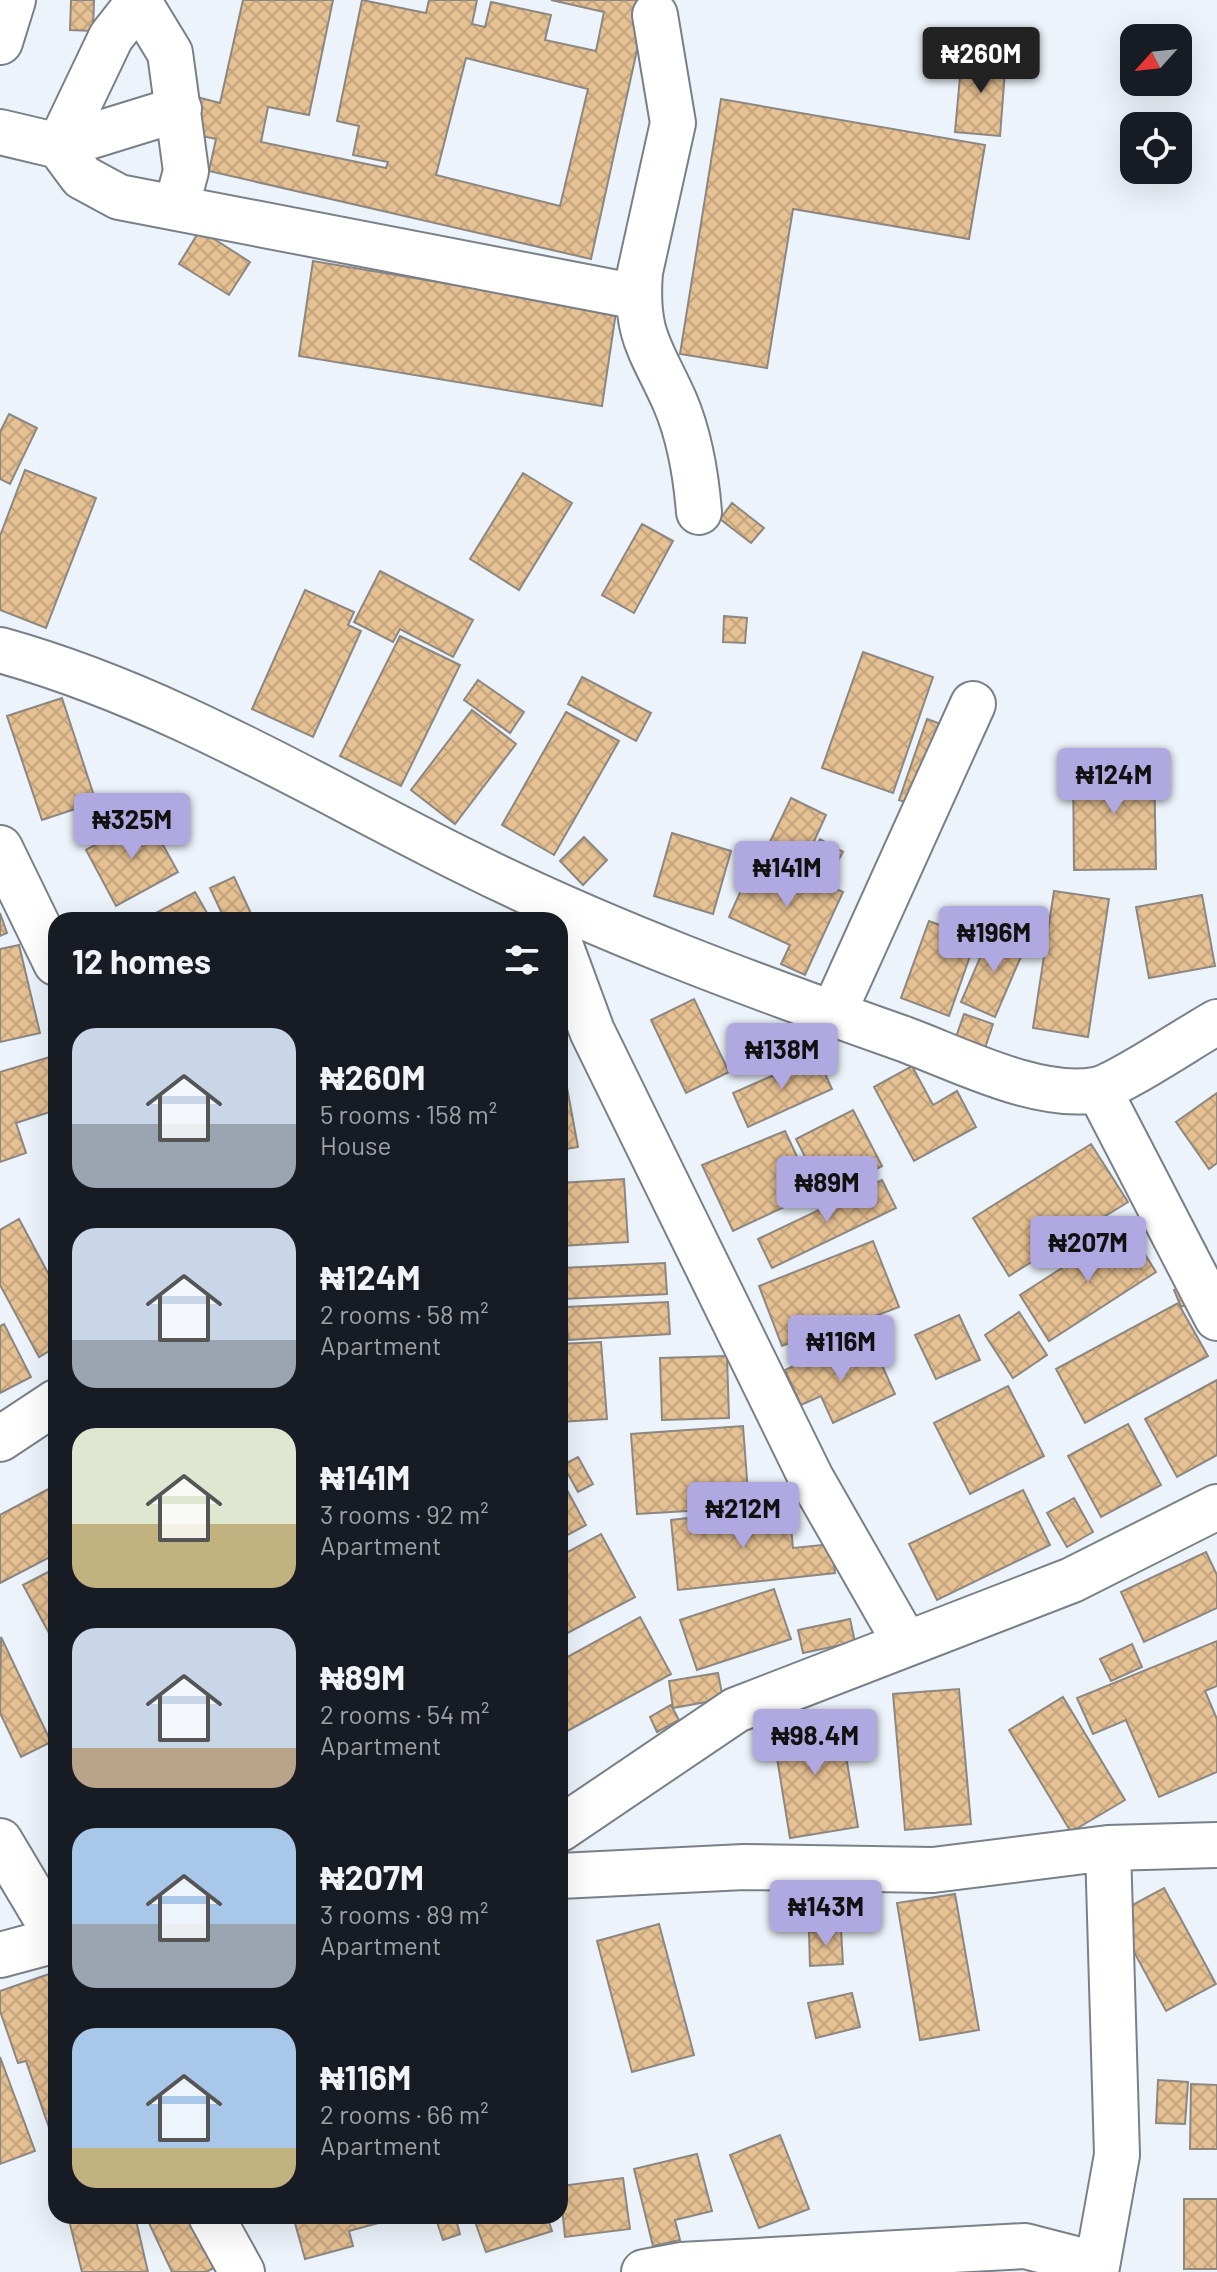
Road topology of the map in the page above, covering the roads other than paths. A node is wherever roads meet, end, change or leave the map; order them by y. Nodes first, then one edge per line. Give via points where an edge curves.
1 (13, 0) edge
2 (139, 1) edge
3 (655, 15) dead end
4 (0, 42) edge
5 (179, 109) junction
6 (0, 132) edge
7 (59, 146) junction
8 (176, 208) junction
9 (638, 297) junction
10 (699, 512) dead end
11 (0, 650) edge
12 (973, 704) dead end
13 (0, 848) edge
14 (547, 909) edge
15 (568, 917) edge
16 (48, 947) edge
17 (568, 966) edge
18 (833, 1014) junction
19 (1217, 1022) edge
20 (1099, 1090) junction
21 (1217, 1318) edge
22 (48, 1407) edge
23 (0, 1439) edge
24 (1217, 1507) edge
25 (906, 1644) junction
26 (568, 1824) edge
27 (0, 1841) edge
28 (1217, 1845) edge
29 (1108, 1848) junction
30 (568, 1872) edge
31 (48, 1924) edge
32 (48, 1940) edge
33 (0, 1955) edge
34 (215, 2224) edge
35 (1096, 2268) edge
36 (669, 2270) edge
37 (242, 2272) edge

1 - 4 street
2 - 5 street via 170,53
2 - 7 street via 111,37
3 - 9 street via 673,123
5 - 7 street
5 - 8 street via 186,171
6 - 7 street
7 - 8 street via 82,177 119,197
8 - 9 street
9 - 10 street via 644,343 676,404 695,467
11 - 14 street via 206,728
12 - 18 street
13 - 16 street
15 - 18 street
17 - 25 street via 592,1031 811,1478
18 - 20 street via 1023,1082 1061,1091
19 - 20 street
20 - 21 street
22 - 23 street
24 - 25 street via 1072,1580
25 - 26 street via 736,1710
27 - 31 street
28 - 29 street
29 - 30 street via 933,1870
29 - 35 street via 1117,2155
32 - 33 street
34 - 37 street
35 - 36 street via 1025,2246

